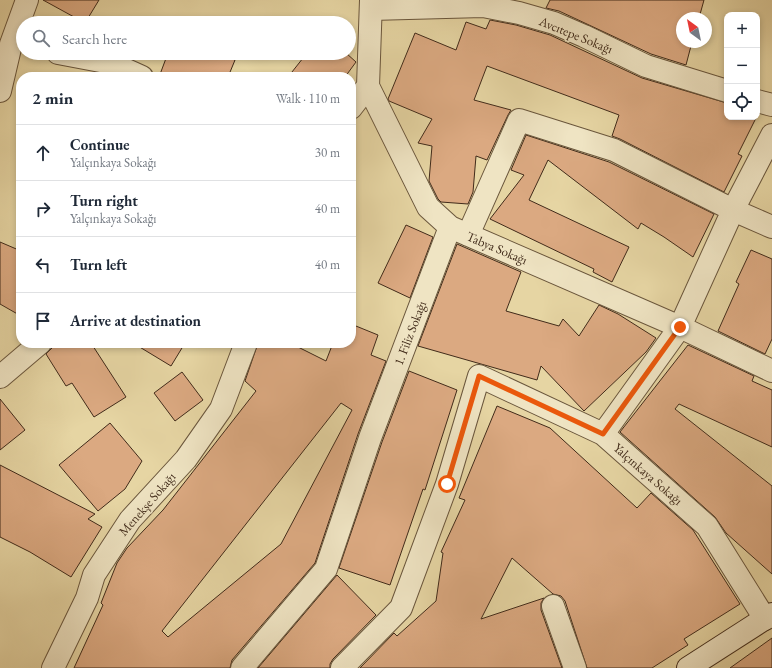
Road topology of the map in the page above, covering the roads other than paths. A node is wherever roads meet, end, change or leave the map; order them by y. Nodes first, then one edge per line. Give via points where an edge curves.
1 (27, 0) edge
2 (371, 5) edge
3 (21, 16) edge
4 (16, 30) edge
5 (11, 44) edge
6 (95, 60) edge
7 (131, 72) edge
8 (368, 86) junction
9 (724, 90) edge
10 (0, 91) edge
11 (356, 102) edge
12 (760, 102) edge
13 (772, 105) edge
14 (772, 135) edge
15 (733, 210) junction
16 (772, 227) edge
17 (459, 231) junction
18 (680, 327) junction
19 (34, 348) edge
20 (244, 348) edge
21 (772, 371) edge
22 (0, 377) edge
23 (603, 434) junction
24 (553, 606) dead end
25 (769, 617) edge
26 (690, 667) edge
27 (53, 668) edge
28 (242, 668) edge
29 (342, 668) edge
30 (575, 668) edge

1 - 3 street
2 - 8 street, Tabya Sokağı
2 - 9 street, Avcıtepe Sokağı via 483,6 519,13 554,23 646,66
4 - 5 street
5 - 10 street
6 - 7 street via 111,63
8 - 11 street
8 - 17 street, Tabya Sokağı via 428,206
12 - 13 street
14 - 15 street
15 - 16 street
15 - 17 street, 1. Filiz Sokağı via 614,150 519,120
15 - 18 street
17 - 18 street, Tabya Sokağı
17 - 28 street, 1. Filiz Sokağı via 370,438 326,569
18 - 21 street, Tabya Sokağı
18 - 23 street
19 - 22 street
20 - 27 street, Menekşe Sokağı via 220,409 186,459 130,520 94,574 86,598
23 - 25 street, Yalçınkaya Sokağı via 707,526
23 - 29 street, Yalçınkaya Sokağı via 479,376 447,484 401,608
24 - 30 street
25 - 26 street

